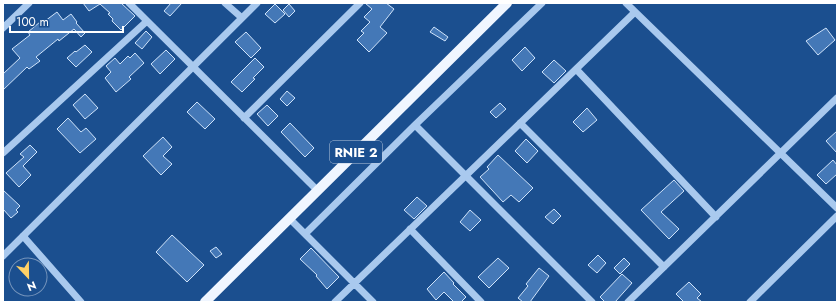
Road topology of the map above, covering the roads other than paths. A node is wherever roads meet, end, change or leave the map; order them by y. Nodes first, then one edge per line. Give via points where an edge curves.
1 (29, 3) edge
2 (129, 3) edge
3 (225, 3) edge
4 (257, 3) edge
5 (360, 3) edge
6 (507, 3) edge
7 (542, 3) edge
8 (626, 3) edge
9 (635, 12) junction
10 (242, 18) junction
11 (147, 21) junction
12 (3, 28) edge
13 (193, 67) junction
14 (576, 69) junction
15 (837, 98) edge
16 (244, 118) junction
17 (520, 123) junction
18 (415, 125) junction
19 (3, 153) edge
20 (781, 154) junction
21 (466, 176) junction
22 (317, 190) junction
23 (837, 208) edge
24 (837, 216) edge
25 (716, 217) junction
26 (289, 218) junction
27 (410, 229) junction
28 (305, 234) junction
29 (23, 236) junction
30 (3, 256) edge
31 (664, 267) junction
32 (354, 284) junction
33 (81, 302) edge
34 (205, 302) edge
35 (336, 302) edge
36 (373, 302) edge
37 (481, 302) edge
38 (592, 302) edge
39 (628, 302) edge
40 (750, 302) edge

1 - 12 street
2 - 11 street
3 - 10 street
4 - 10 street
5 - 16 street
6 - 22 main road, RNIE 2
7 - 18 street
8 - 9 street
9 - 14 street
9 - 20 street
10 - 13 street
11 - 13 street
11 - 19 street
13 - 16 street
13 - 29 street
14 - 17 street
14 - 25 street
15 - 20 street
16 - 22 street
17 - 21 street
17 - 31 street
18 - 21 street
18 - 28 street
20 - 23 street
20 - 25 street
21 - 27 street
21 - 38 street
22 - 26 main road, RNIE 2
24 - 40 street
25 - 31 street
26 - 28 street
26 - 34 main road, RNIE 2
27 - 32 street
27 - 37 street
28 - 32 street
29 - 30 street
29 - 33 street
31 - 39 street
32 - 35 street
32 - 36 street

